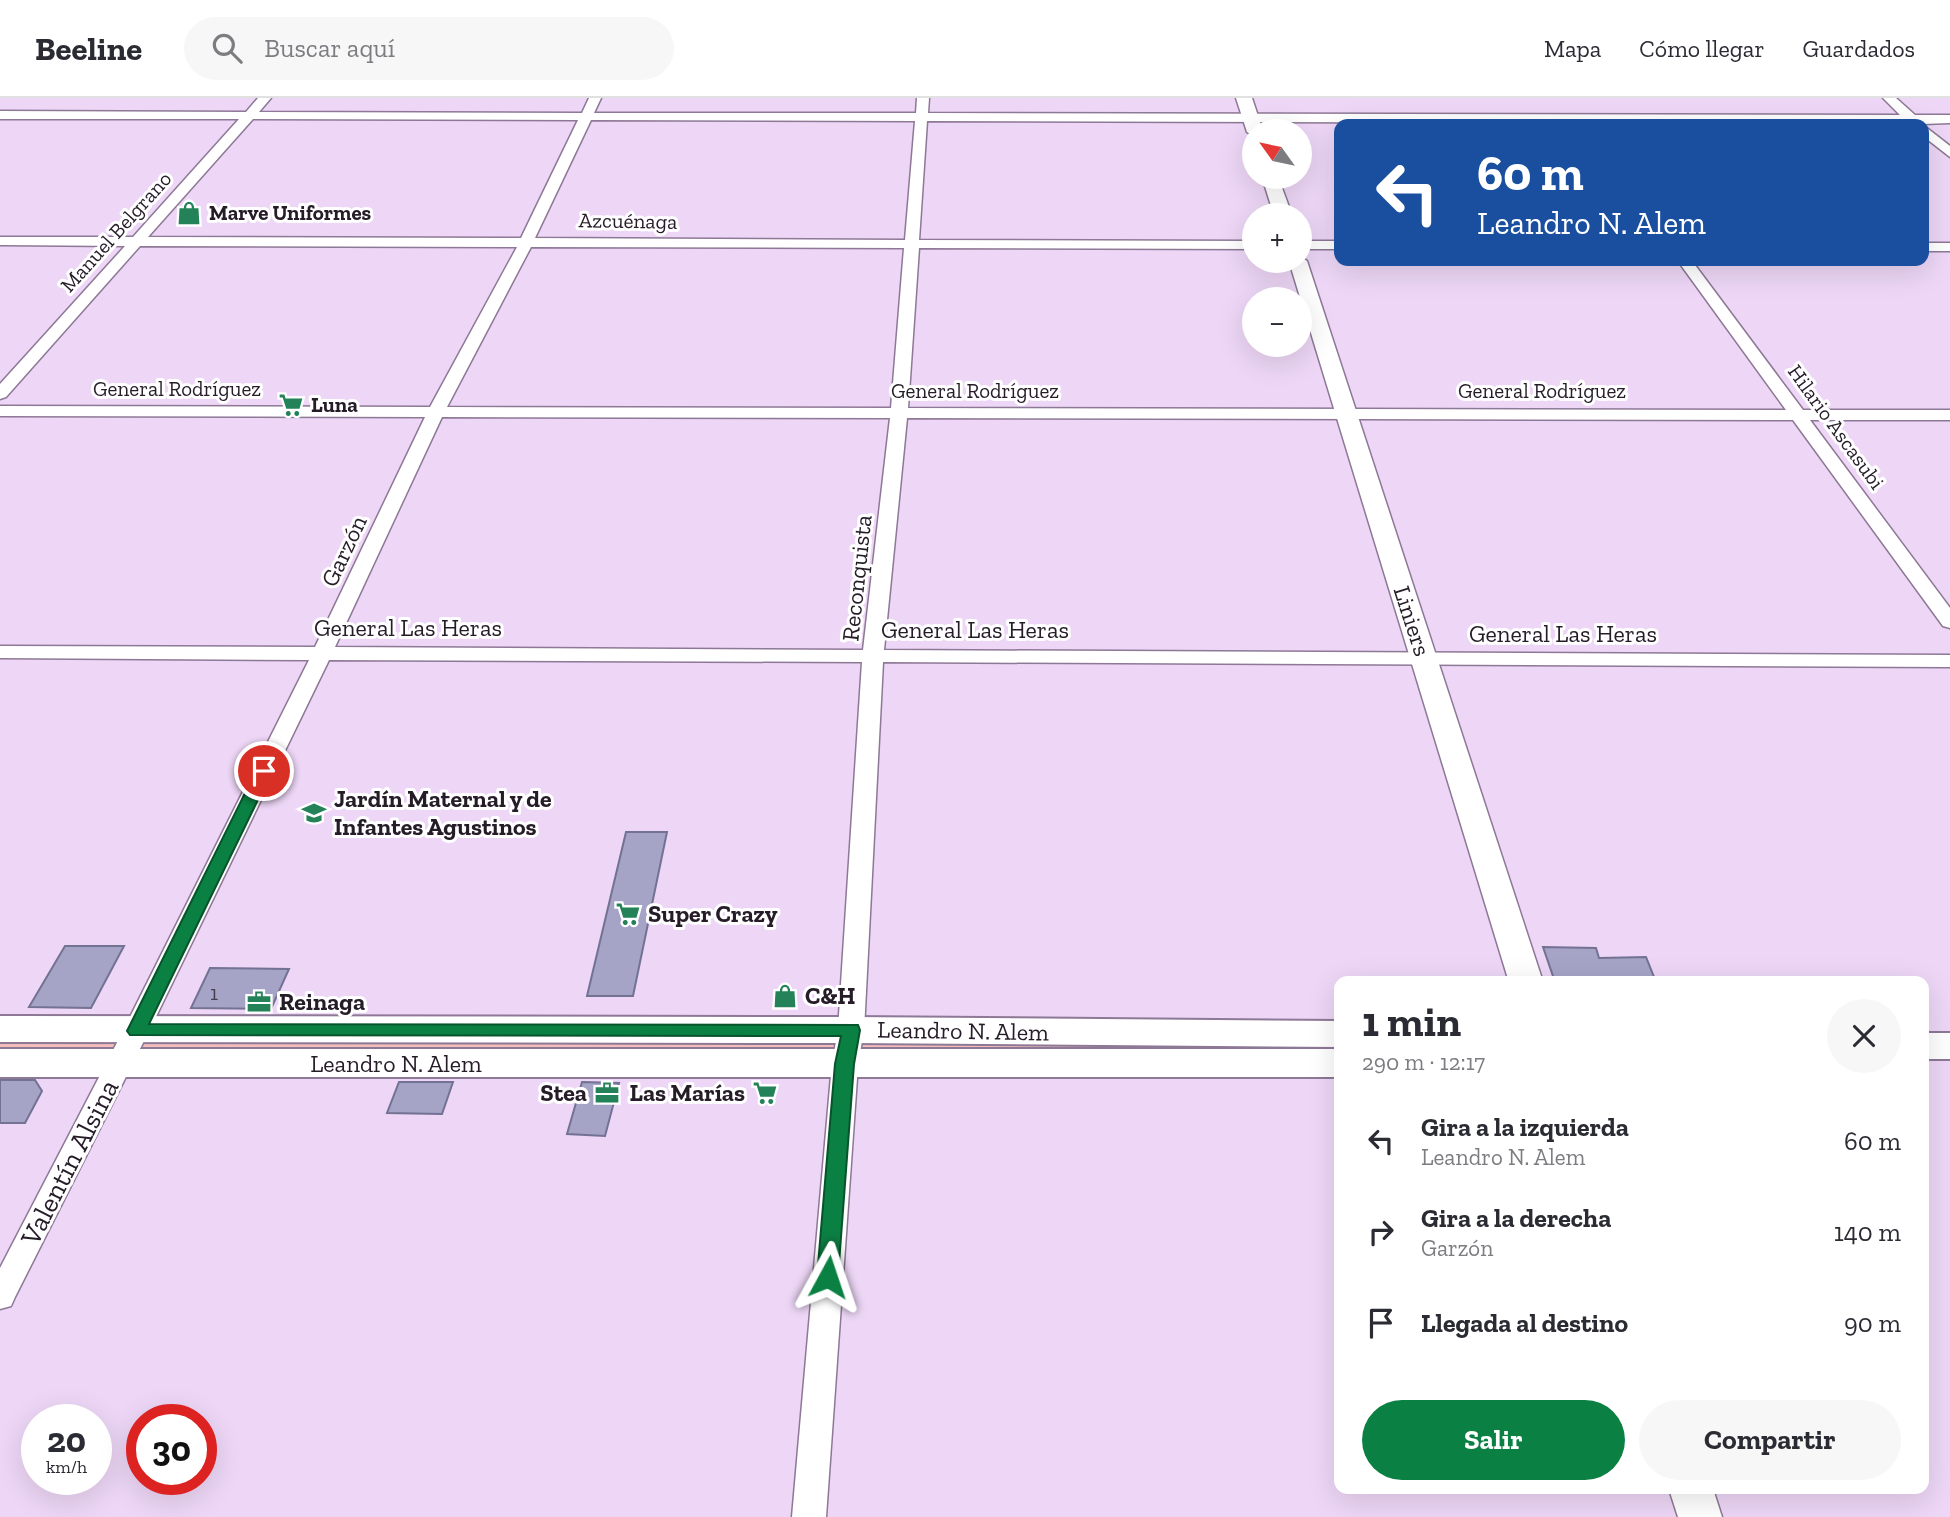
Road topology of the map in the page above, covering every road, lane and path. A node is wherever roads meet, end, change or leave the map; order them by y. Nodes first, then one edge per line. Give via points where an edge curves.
1 (265, 98) edge
2 (595, 98) edge
3 (1244, 98) edge
4 (1889, 98) edge
5 (922, 108) edge
6 (0, 115) edge
7 (586, 116) junction
8 (247, 117) junction
9 (1581, 117) edge
10 (1250, 119) edge
11 (1499, 119) edge
12 (1715, 119) edge
13 (1912, 119) edge
14 (1950, 119) edge
15 (1929, 121) edge
16 (1334, 123) edge
17 (1242, 124) edge
18 (1312, 124) edge
19 (1929, 134) edge
20 (1950, 153) edge
21 (0, 240) edge
22 (136, 241) junction
23 (527, 242) junction
24 (911, 245) junction
25 (1242, 245) edge
26 (1312, 245) edge
27 (1334, 245) edge
28 (1929, 247) edge
29 (1950, 247) edge
30 (1689, 266) edge
31 (1302, 273) edge
32 (0, 394) edge
33 (0, 411) edge
34 (436, 411) junction
35 (899, 413) junction
36 (1347, 413) junction
37 (1800, 415) junction
38 (1950, 415) edge
39 (1950, 622) edge
40 (0, 652) edge
41 (322, 654) junction
42 (873, 655) junction
43 (1424, 659) junction
44 (1950, 661) edge
45 (1524, 976) edge
46 (0, 1029) edge
47 (1334, 1034) edge
48 (1929, 1046) edge
49 (1950, 1046) edge
50 (128, 1047) junction
51 (848, 1047) junction
52 (0, 1063) edge
53 (1334, 1063) edge
54 (0, 1297) edge
55 (1693, 1494) edge
56 (809, 1517) edge
57 (1700, 1517) edge

1 - 8 street, Manuel Belgrano
2 - 7 street, Garzón
3 - 10 street
4 - 13 street
5 - 7 street
5 - 17 street
5 - 24 street, Reconquista
6 - 8 street
7 - 8 street
7 - 23 street, Garzón
8 - 22 street, Manuel Belgrano
9 - 11 street
9 - 12 street
14 - 15 street
16 - 18 street
19 - 20 street
21 - 22 street, Azcuénaga
22 - 23 street, Azcuénaga
22 - 32 street, Manuel Belgrano
23 - 24 street, Azcuénaga
23 - 34 street, Garzón
24 - 25 street, Azcuénaga
24 - 35 street, Reconquista
26 - 27 street
28 - 29 street
30 - 37 street, Hilario Ascasubi
31 - 36 street, Liniers
33 - 34 street, General Rodríguez
34 - 35 street, General Rodríguez
34 - 41 street, Garzón
35 - 36 street, General Rodríguez
35 - 42 street, Reconquista
36 - 37 street, General Rodríguez
36 - 43 street, Liniers
37 - 38 street, General Rodríguez
37 - 39 street, Hilario Ascasubi
40 - 41 street, General Las Heras
41 - 42 street, General Las Heras
41 - 50 street, Garzón
42 - 43 street, General Las Heras
42 - 51 street, Reconquista
43 - 44 street, General Las Heras
43 - 45 street, Liniers
46 - 50 main road, Leandro N. Alem
47 - 51 main road, Leandro N. Alem
48 - 49 main road
50 - 51 main road, Leandro N. Alem
50 - 52 main road, Leandro N. Alem
50 - 54 street, Valentín Alsina
51 - 53 main road, Leandro N. Alem
51 - 56 street, Reconquista
55 - 57 street

